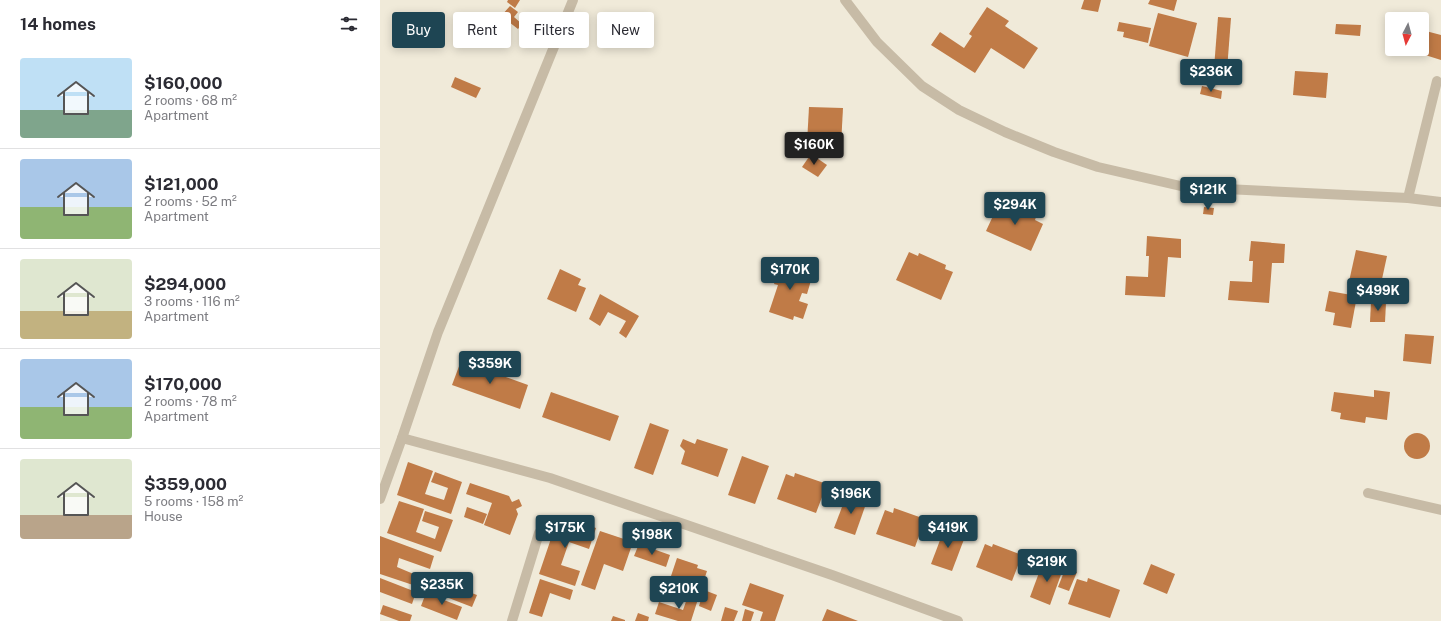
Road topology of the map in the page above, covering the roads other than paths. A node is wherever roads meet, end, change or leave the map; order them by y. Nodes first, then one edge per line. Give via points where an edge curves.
1 (573, 0) edge
2 (845, 0) edge
3 (1437, 81) dead end
4 (1408, 198) junction
5 (1441, 202) edge
6 (402, 438) junction
7 (1368, 493) dead end
8 (380, 499) edge
9 (1441, 510) edge
10 (539, 533) dead end
11 (512, 621) edge
12 (958, 621) edge

1 - 6 street via 438,332
2 - 4 street via 877,42 922,86 959,110 1054,152 1098,167 1185,187
3 - 4 street
4 - 5 street
6 - 8 street
6 - 12 street via 550,478
7 - 9 street
10 - 11 street

